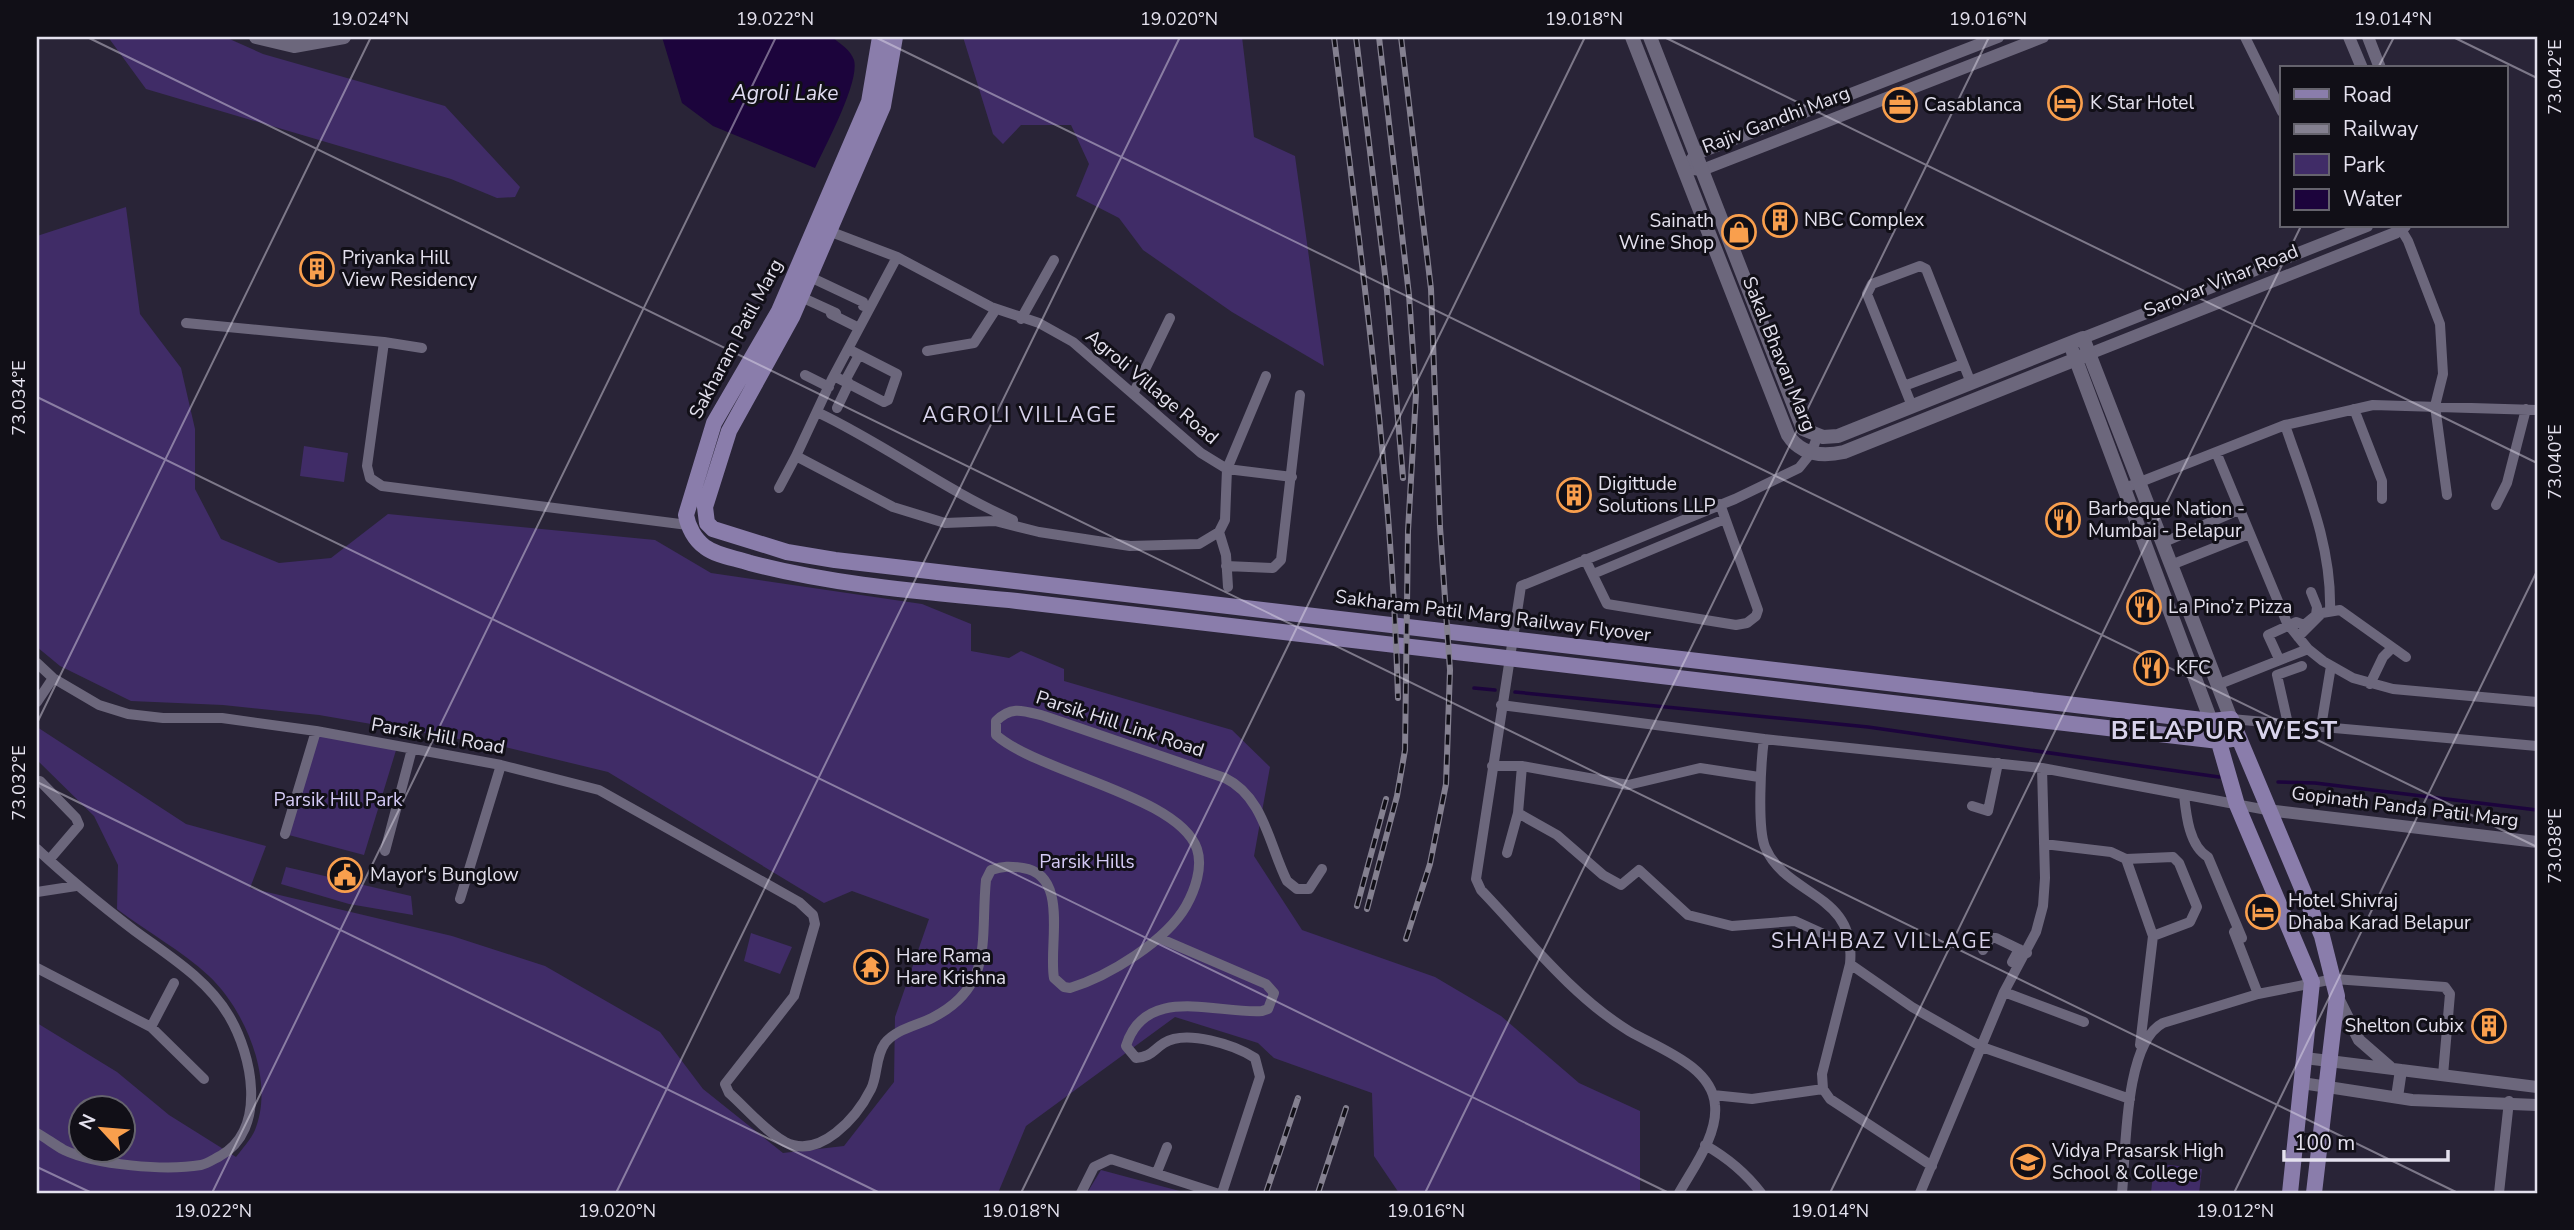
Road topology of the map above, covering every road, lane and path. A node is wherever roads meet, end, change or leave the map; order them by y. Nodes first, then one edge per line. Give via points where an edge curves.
1 (256, 37) edge
2 (344, 37) edge
3 (880, 37) edge
4 (895, 37) edge
5 (1632, 37) edge
6 (1650, 37) edge
7 (1998, 37) edge
8 (2043, 37) edge
9 (2245, 37) edge
10 (2349, 37) edge
11 (2368, 37) edge
12 (2360, 66) edge
13 (2379, 66) edge
14 (1863, 90) junction
15 (1868, 105) junction
16 (2280, 107) edge
17 (1696, 155) junction
18 (1684, 168) junction
19 (1702, 170) junction
20 (823, 228) junction
21 (2362, 228) edge
22 (2400, 228) edge
23 (2402, 228) edge
24 (897, 257) junction
25 (1054, 260) dead end
26 (810, 277) junction
27 (801, 297) junction
28 (863, 306) dead end
29 (996, 309) junction
30 (1170, 318) dead end
31 (1021, 319) junction
32 (186, 323) dead end
33 (859, 328) junction
34 (2076, 341) junction
35 (384, 342) junction
36 (422, 348) dead end
37 (848, 349) junction
38 (927, 351) dead end
39 (859, 355) junction
40 (2082, 357) junction
41 (1963, 364) junction
42 (805, 375) dead end
43 (834, 376) junction
44 (1266, 376) dead end
45 (847, 382) junction
46 (1970, 383) junction
47 (1904, 386) junction
48 (830, 387) junction
49 (1133, 392) junction
50 (1300, 395) dead end
51 (2435, 405) junction
52 (1912, 406) junction
53 (836, 408) dead end
54 (2354, 409) junction
55 (2532, 410) edge
56 (819, 413) junction
57 (2284, 425) junction
58 (1818, 435) junction
59 (2216, 452) junction
60 (1811, 453) junction
61 (796, 456) junction
62 (1227, 469) junction
63 (1292, 477) junction
64 (2132, 486) junction
65 (779, 488) dead end
66 (2446, 495) dead end
67 (2382, 499) dead end
68 (1720, 504) junction
69 (2496, 505) dead end
70 (2239, 510) junction
71 (1725, 519) junction
72 (688, 525) junction
73 (1039, 532) junction
74 (1219, 532) junction
75 (2248, 532) junction
76 (2162, 543) junction
77 (835, 559) joint
78 (1585, 559) junction
79 (2170, 563) junction
80 (1226, 566) junction
81 (1593, 574) junction
82 (1228, 587) dead end
83 (2311, 592) dead end
84 (2330, 611) junction
85 (2290, 627) junction
86 (2298, 637) junction
87 (2308, 649) junction
88 (2390, 649) junction
89 (2284, 657) junction
90 (2406, 657) dead end
91 (37, 663) edge
92 (2327, 670) junction
93 (53, 678) junction
94 (2370, 684) junction
95 (2217, 685) junction
96 (37, 702) edge
97 (2537, 702) edge
98 (1501, 705) junction
99 (2231, 719) junction
100 (2211, 720) junction
101 (2288, 724) junction
102 (2321, 727) junction
103 (316, 731) junction
104 (2238, 738) junction
105 (1764, 739) junction
106 (2219, 741) junction
107 (2537, 746) edge
108 (412, 749) junction
109 (1998, 764) junction
110 (502, 765) junction
111 (1492, 766) junction
112 (1522, 766) junction
113 (2042, 768) junction
114 (1759, 778) junction
115 (40, 782) dead end
116 (2184, 795) junction
117 (2237, 805) junction
118 (1972, 806) dead end
119 (2267, 810) junction
120 (1518, 813) junction
121 (285, 834) dead end
122 (2537, 842) edge
123 (2044, 844) junction
124 (37, 849) edge
125 (385, 851) dead end
126 (1507, 853) dead end
127 (2126, 859) junction
128 (49, 860) junction
129 (1322, 869) dead end
130 (2212, 876) dead end
131 (76, 886) junction
132 (37, 892) edge
133 (460, 899) dead end
134 (813, 915) joint
135 (2153, 936) junction
136 (1159, 938) junction
137 (2242, 938) dead end
138 (1850, 946) junction
139 (1983, 950) dead end
140 (2023, 951) junction
141 (2012, 962) dead end
142 (1850, 964) junction
143 (37, 968) edge
144 (2334, 979) junction
145 (2312, 982) junction
146 (174, 983) dead end
147 (2004, 992) junction
148 (2258, 993) junction
149 (2337, 996) junction
150 (2084, 1022) dead end
151 (151, 1027) junction
152 (1982, 1047) junction
153 (2139, 1052) junction
154 (2305, 1058) junction
155 (2329, 1061) junction
156 (2397, 1069) junction
157 (2443, 1075) junction
158 (204, 1079) dead end
159 (2302, 1083) junction
160 (2327, 1086) junction
161 (2537, 1087) edge
162 (1823, 1088) junction
163 (1713, 1095) junction
164 (2397, 1097) junction
165 (2130, 1099) junction
166 (2509, 1101) junction
167 (2537, 1105) edge
168 (37, 1133) edge
169 (1705, 1145) junction
170 (1167, 1147) dead end
171 (1932, 1166) junction
172 (1157, 1172) junction
173 (1081, 1193) edge
174 (1216, 1193) edge
175 (1222, 1193) edge
176 (1679, 1193) edge
177 (1761, 1193) edge
178 (1920, 1193) edge
179 (2122, 1193) edge
180 (2290, 1193) edge
181 (2314, 1193) edge
182 (2499, 1193) edge

1 - 2 main road via 295,46
3 - 20 main road, Sakharam Patil Marg via 869,102
4 - 20 main road, Sakharam Patil Marg via 883,106
5 - 18 main road, Sakal Bhavan Marg
6 - 17 main road, Sakal Bhavan Marg
7 - 14 street, Rajiv Gandhi Marg
8 - 15 street, Rajiv Gandhi Marg
9 - 16 street
10 - 12 street
11 - 13 street
14 - 15 street
14 - 17 street, Rajiv Gandhi Marg
15 - 19 street, Rajiv Gandhi Marg
17 - 18 street, Rajiv Gandhi Marg
17 - 19 main road, Sakal Bhavan Marg
18 - 19 street, Rajiv Gandhi Marg
18 - 60 main road, Sakal Bhavan Marg via 1788,435 1793,444
19 - 58 main road, Sakal Bhavan Marg via 1803,429
20 - 24 street, Agroli Village Road
20 - 26 main road, Sakharam Patil Marg
20 - 72 main road, Sakharam Patil Marg via 713,423 687,506
21 - 34 street, Sarovar Vihar Road
22 - 40 street, Sarovar Vihar Road
23 - 51 street via 2440,324 2443,374
24 - 29 street, Agroli Village Road
24 - 33 street
25 - 31 street
26 - 27 main road, Sakharam Patil Marg
26 - 28 street via 863,302
27 - 33 street
27 - 77 main road, Sakharam Patil Marg via 729,431 705,515 707,523 720,533 788,552
29 - 31 street, Agroli Village Road
29 - 38 street via 974,343
30 - 49 street
31 - 49 street, Agroli Village Road via 1039,323 1073,342
32 - 35 street
33 - 37 street
34 - 40 main road
34 - 46 main road, Sakal Bhavan Marg
35 - 36 street
35 - 72 street via 367,466 370,478 382,486
37 - 39 street
37 - 43 street
39 - 45 street
39 - 45 street via 898,378 884,402
40 - 60 main road, Sakal Bhavan Marg via 1844,452
40 - 64 main road
41 - 46 street
41 - 47 street
41 - 47 street via 1926,269 1920,266 1868,287 1867,294
42 - 48 street
43 - 45 street
43 - 48 street
44 - 62 street
45 - 53 street
46 - 52 main road, Sakal Bhavan Marg
47 - 52 street
48 - 56 street
49 - 62 street, Agroli Village Road via 1201,453
50 - 63 street
51 - 54 street
51 - 55 street
51 - 66 street
52 - 58 main road, Sakal Bhavan Marg via 1838,436
54 - 57 street
54 - 67 street via 2382,481
55 - 69 street
56 - 61 street
56 - 73 street via 884,446 971,501
57 - 59 street
57 - 84 street via 2323,534 2331,577
58 - 60 street
59 - 64 street
59 - 70 street
60 - 68 street via 1799,468
61 - 65 street
61 - 73 street via 906,511 945,523 995,521
62 - 63 street
62 - 74 street, Agroli Village Road via 1225,520
63 - 80 street via 1278,566
64 - 76 main road
64 - 100 main road
68 - 71 street
68 - 78 street
70 - 75 street
70 - 76 street
71 - 81 street
71 - 81 street via 1758,610 1747,623 1611,605 1605,602
72 - 106 main road, Sakharam Patil Marg Railway Flyover via 699,542 714,553 861,586
73 - 74 street via 1130,546 1174,547 1199,544
74 - 80 street, Agroli Village Road
75 - 79 street
75 - 85 street
76 - 79 main road
77 - 100 main road, Sakharam Patil Marg Railway Flyover
78 - 81 street
78 - 98 street via 1521,586
79 - 95 main road
80 - 82 street, Agroli Village Road
83 - 85 street via 2317,614 2304,625 2296,622
84 - 86 street
84 - 88 street via 2346,613
85 - 86 street
85 - 89 street via 2268,635
86 - 87 street
87 - 89 street
87 - 92 street
88 - 90 street
88 - 94 street
89 - 95 street
89 - 101 street via 2300,666 2277,675
91 - 93 street, Parsik Hill Road
92 - 94 street
92 - 102 street
93 - 96 street
93 - 103 street, Parsik Hill Road via 99,705 128,714
94 - 97 street
95 - 99 main road
98 - 105 street
98 - 111 street
99 - 100 main road
99 - 101 street
99 - 104 main road
100 - 106 main road
101 - 102 street
102 - 107 street
103 - 108 street, Parsik Hill Road
103 - 121 street
104 - 106 main road
104 - 119 main road
105 - 109 street
105 - 114 street
106 - 117 main road
108 - 110 street, Parsik Hill Road
108 - 125 street
109 - 113 street
109 - 118 street via 1988,811
110 - 133 street
110 - 134 street, Parsik Hill Road via 599,790 799,902
111 - 112 street
111 - 163 street via 1476,878 1481,890 1578,990 1626,1029 1700,1073
112 - 114 street via 1628,785 1700,768
112 - 120 street
113 - 116 street
113 - 123 street
114 - 138 street via 1765,847 1785,872 1833,909 1848,929
115 - 128 street via 79,825
116 - 117 street
116 - 137 street via 2191,830 2208,857
117 - 119 street
117 - 145 main road
119 - 122 street, Gopinath Panda Patil Marg
119 - 144 main road via 2322,936
120 - 126 street
120 - 138 street via 1557,835 1620,885 1639,870 1688,915 1732,926 1794,921
123 - 127 street via 2110,852
123 - 140 street via 2043,906
124 - 128 street
127 - 135 street
127 - 135 street via 2173,858 2197,907 2190,922
128 - 131 street
129 - 136 street, Parsik Hill Link Road via 1309,889 1297,889 1287,881 1251,797 1240,785 1044,716 1016,709 1005,712 996,721 996,735 1006,744 1132,798 1170,819 1197,848 1199,863 1192,895
130 - 148 street
131 - 132 street
131 - 168 street via 202,981 229,1017 247,1062 252,1092 247,1125 229,1151 203,1165 180,1166 89,1158 64,1150
134 - 136 street, Parsik Hill Link Road via 813,935 794,996 725,1084 729,1093 783,1141 796,1146 826,1141 838,1133 871,1089 885,1044 954,1004 972,984 980,969 986,880 991,870 1003,865 1031,869 1046,883 1053,903 1053,972 1064,987 1077,986 1132,958
135 - 153 street
136 - 175 street via 1266,984 1274,993 1268,1009 1262,1011 1168,1006 1134,1029 1126,1046 1136,1058 1144,1057 1166,1042 1191,1037 1255,1058 1257,1084
138 - 142 street
139 - 140 street via 1991,938
140 - 141 street
140 - 147 street
142 - 152 street
142 - 162 street via 1822,1074
143 - 151 street
144 - 145 street
144 - 149 main road
144 - 157 street via 2445,987 2450,994
145 - 148 street
145 - 154 main road
146 - 151 street
147 - 150 street
147 - 152 street
148 - 153 street via 2163,1023 2150,1033
149 - 155 main road
149 - 156 street via 2359,1040
151 - 158 street
152 - 165 street
152 - 171 street
153 - 165 street
154 - 155 street
154 - 159 main road
155 - 156 street
155 - 160 main road
156 - 157 street
156 - 164 street
157 - 161 street
159 - 160 street
159 - 180 main road
160 - 164 street
160 - 181 main road
162 - 163 street via 1752,1099
162 - 171 street via 1830,1099
163 - 169 street via 1713,1122
164 - 166 street
165 - 179 street
166 - 167 street
166 - 182 street
169 - 176 street
169 - 177 street via 1749,1176
170 - 172 street
171 - 178 street
172 - 173 street via 1111,1159 1101,1161 1086,1178
172 - 174 street

